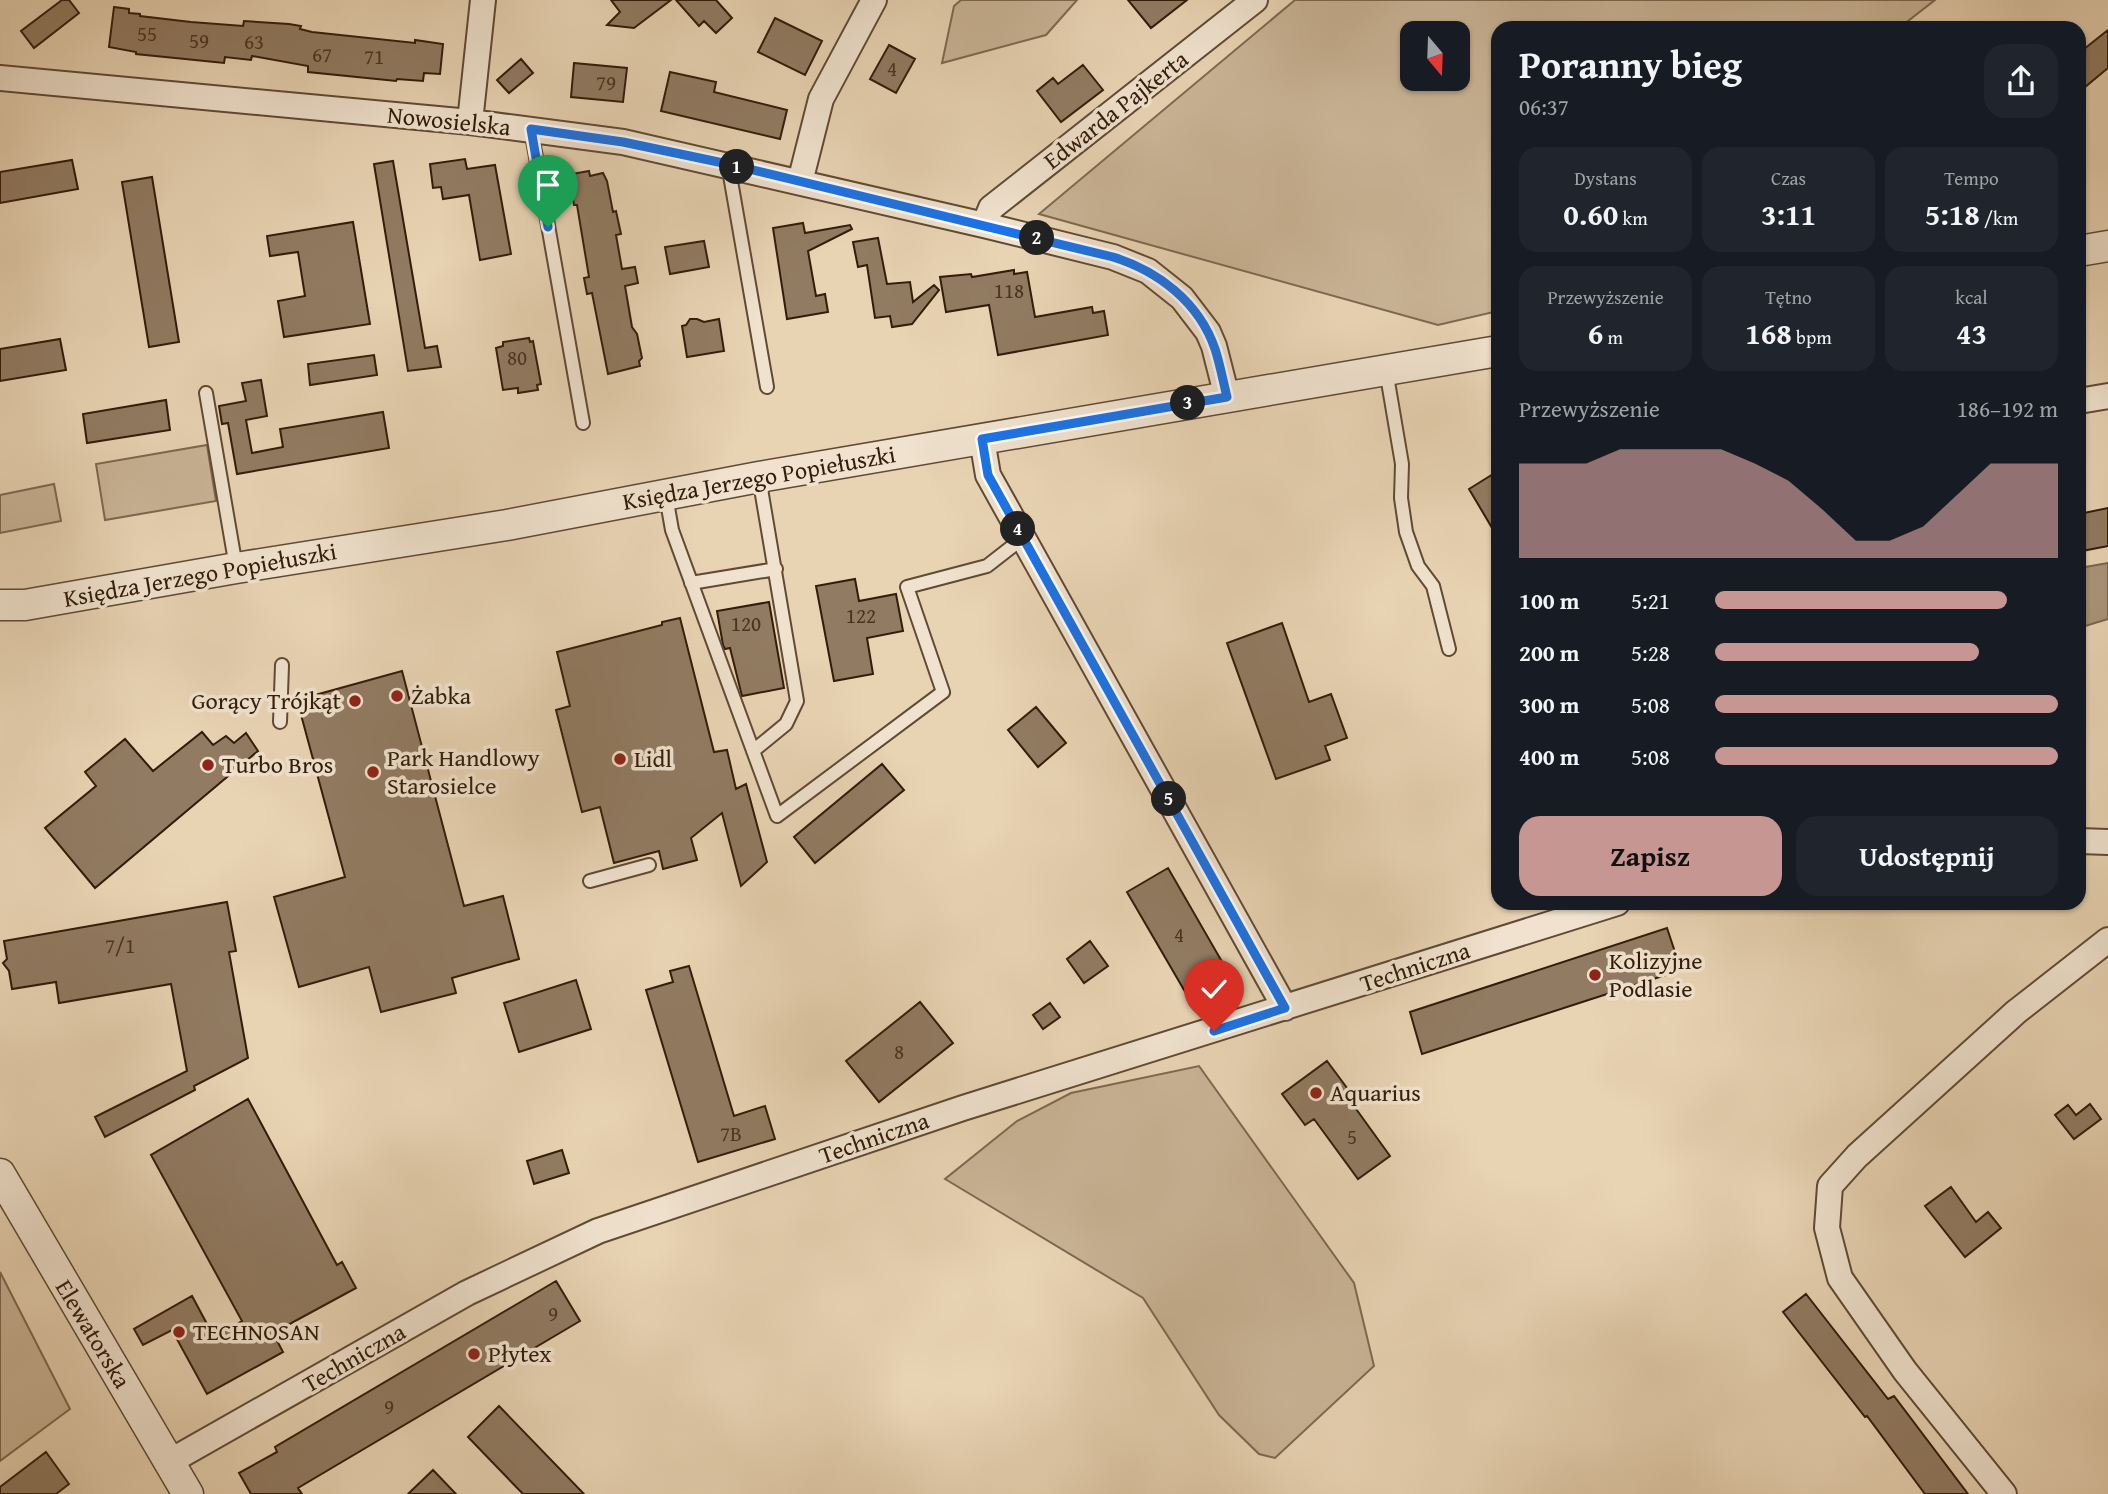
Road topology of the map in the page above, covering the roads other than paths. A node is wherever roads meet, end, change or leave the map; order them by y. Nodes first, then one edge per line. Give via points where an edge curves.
1 (483, 0) edge
2 (874, 0) edge
3 (1255, 0) edge
4 (0, 78) edge
5 (470, 122) junction
6 (531, 129) junction
7 (728, 164) junction
8 (800, 182) junction
9 (984, 225) junction
10 (2108, 246) edge
11 (2086, 250) edge
12 (1491, 358) edge
13 (1386, 370) junction
14 (767, 387) dead end
15 (206, 393) dead end
16 (2108, 396) edge
17 (1227, 397) junction
18 (2086, 400) edge
19 (583, 423) dead end
20 (982, 439) junction
21 (759, 477) junction
22 (666, 495) junction
23 (1023, 538) junction
24 (236, 568) junction
25 (776, 569) junction
26 (691, 583) junction
27 (8, 608) edge
28 (1450, 649) dead end
29 (282, 665) dead end
30 (280, 722) dead end
31 (753, 751) junction
32 (2086, 841) edge
33 (2108, 842) edge
34 (649, 865) dead end
35 (590, 881) dead end
36 (1595, 910) edge
37 (2108, 940) edge
38 (1285, 1008) junction
39 (0, 1174) edge
40 (169, 1462) junction
41 (188, 1494) edge
42 (2004, 1494) edge

1 - 5 street
2 - 8 street via 821,99
3 - 9 street, Edwarda Pajkerta via 991,208
4 - 5 street, Nowosielska
5 - 6 street, Nowosielska
6 - 7 street, Nowosielska
6 - 19 lane
7 - 8 street, Nowosielska
7 - 14 lane
8 - 9 street, Nowosielska
9 - 17 street, Nowosielska via 1113,257 1157,276 1182,298 1208,332
10 - 11 street
12 - 13 street, Księdza Jerzego Popiełuszki
13 - 17 street, Księdza Jerzego Popiełuszki
13 - 28 lane via 1402,464 1406,533 1418,566 1433,586
15 - 24 lane
16 - 18 street
17 - 20 street, Księdza Jerzego Popiełuszki
20 - 21 street, Księdza Jerzego Popiełuszki
20 - 23 street via 988,475
21 - 22 street, Księdza Jerzego Popiełuszki
21 - 25 lane
22 - 24 street, Księdza Jerzego Popiełuszki
22 - 26 lane via 672,530
23 - 31 lane via 987,566 907,587 943,692 777,816
23 - 38 street
24 - 27 street, Księdza Jerzego Popiełuszki
25 - 26 lane
25 - 31 lane via 797,701 786,724
26 - 31 lane
29 - 30 lane
32 - 33 street
34 - 35 lane
36 - 38 street, Techniczna
37 - 42 street via 2016,1012 1830,1186 1826,1228 1840,1278 1905,1371
38 - 40 street, Techniczna via 963,1108 598,1231 467,1293
39 - 40 street, Elewatorska
40 - 41 street, Elewatorska

